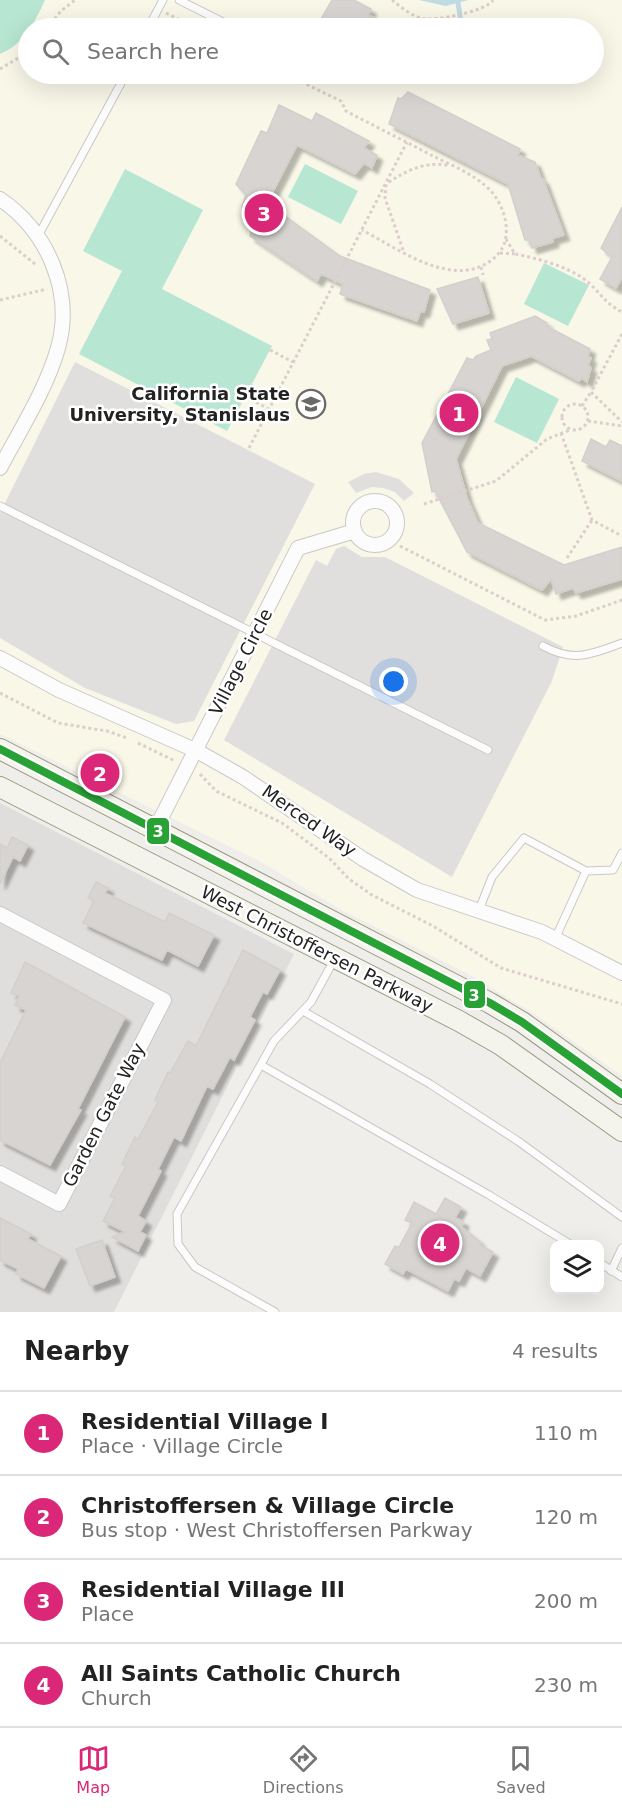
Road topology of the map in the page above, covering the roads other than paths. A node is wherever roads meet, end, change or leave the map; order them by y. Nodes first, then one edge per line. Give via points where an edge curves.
1 (163, 0) edge
2 (179, 0) edge
3 (153, 18) edge
4 (215, 18) edge
5 (121, 84) edge
6 (0, 199) edge
7 (38, 236) junction
8 (0, 468) edge
9 (0, 506) edge
10 (355, 531) dead end
11 (256, 634) junction
12 (622, 643) edge
13 (543, 646) dead end
14 (0, 657) edge
15 (0, 748) edge
16 (488, 750) dead end
17 (197, 751) junction
18 (0, 787) edge
19 (156, 828) junction
20 (622, 853) edge
21 (586, 871) junction
22 (479, 910) junction
23 (2, 920) edge
24 (555, 939) junction
25 (336, 959) junction
26 (622, 973) edge
27 (303, 1011) junction
28 (261, 1065) junction
29 (622, 1094) edge
30 (622, 1131) edge
31 (0, 1173) edge
32 (622, 1217) edge
33 (562, 1240) edge
34 (622, 1248) edge
35 (604, 1266) edge
36 (611, 1270) junction
37 (622, 1277) edge
38 (275, 1312) edge

1 - 3 lane
2 - 4 lane
5 - 7 lane
6 - 7 street via 28,222
7 - 8 street via 48,250 61,297 58,345
9 - 11 lane
10 - 11 street, Village Circle via 298,548
11 - 16 lane
11 - 17 street, Village Circle
12 - 13 lane via 571,657
14 - 17 street, Merced Way via 59,690
15 - 19 street, West Christoffersen Parkway
17 - 19 street, Village Circle
17 - 22 street, Merced Way via 287,804 392,877 417,890
18 - 25 street, West Christoffersen Parkway
19 - 29 street, West Christoffersen Parkway via 490,1003
20 - 21 lane via 613,870
21 - 22 lane via 524,838 492,877
21 - 24 lane
22 - 24 street, Merced Way
23 - 31 street, Garden Gate Way via 164,1000 59,1204
24 - 26 street, Merced Way
25 - 27 lane
25 - 30 street, West Christoffersen Parkway via 494,1041
27 - 28 lane via 274,1041
27 - 32 lane via 430,1084 518,1141
28 - 33 lane
28 - 38 lane via 177,1214 178,1244 195,1267
34 - 36 lane
35 - 36 lane
36 - 37 lane

